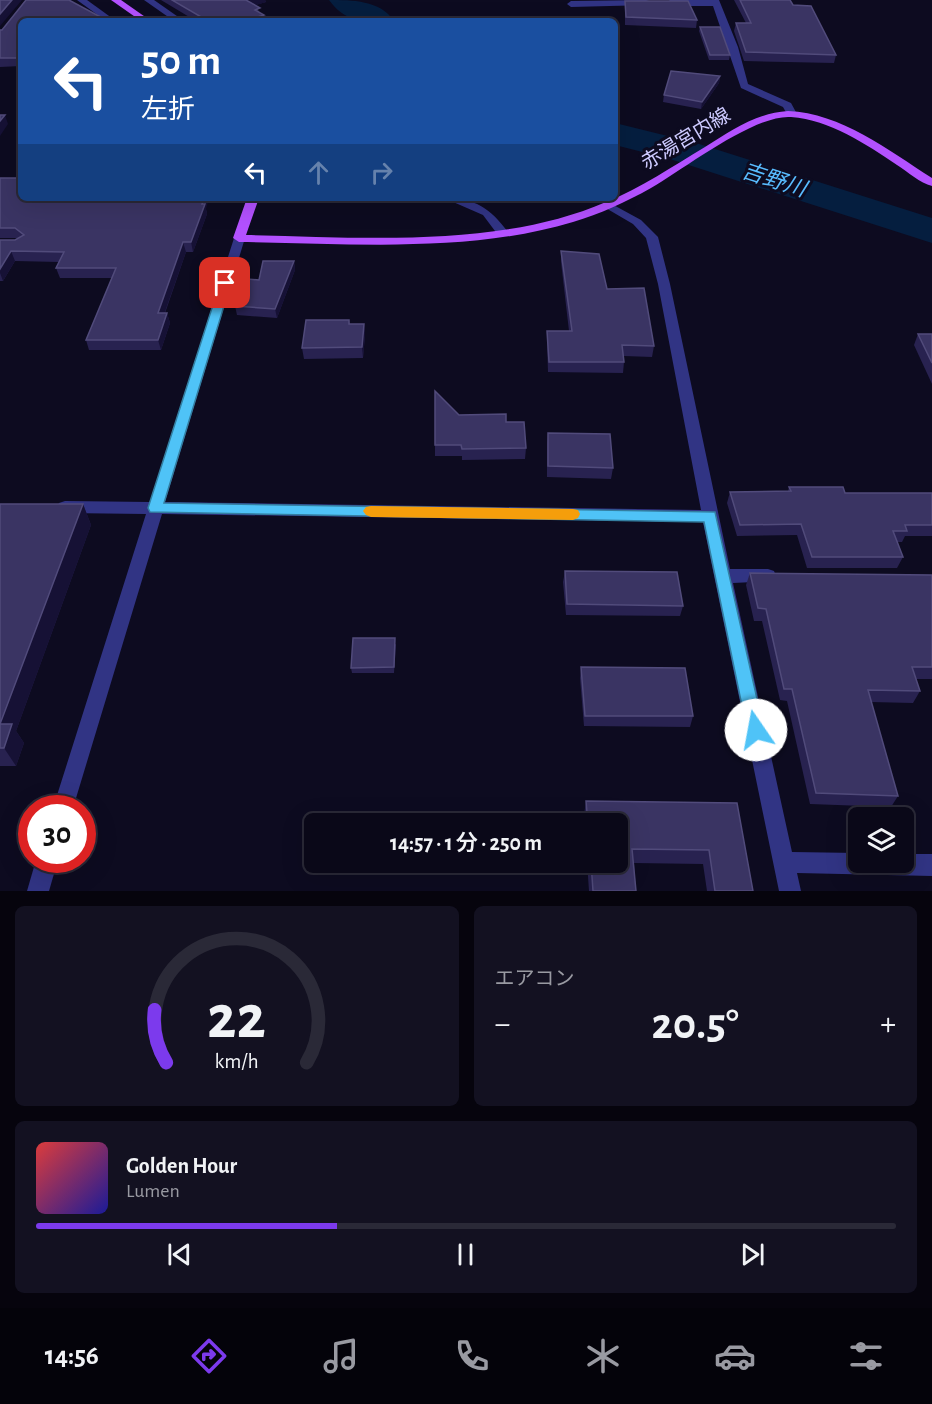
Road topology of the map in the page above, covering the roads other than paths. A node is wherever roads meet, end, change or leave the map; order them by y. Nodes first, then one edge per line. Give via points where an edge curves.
1 (81, 0) edge
2 (115, 0) edge
3 (148, 0) edge
4 (716, 1) edge
5 (615, 2) edge
6 (571, 4) dead end
7 (108, 18) edge
8 (142, 18) edge
9 (175, 18) edge
10 (792, 114) junction
11 (932, 183) edge
12 (618, 200) edge
13 (252, 201) edge
14 (457, 201) edge
15 (616, 201) edge
16 (608, 205) junction
17 (502, 232) junction
18 (239, 238) junction
19 (48, 507) edge
20 (155, 508) junction
21 (710, 516) junction
22 (723, 576) junction
23 (781, 576) edge
24 (67, 795) edge
25 (784, 862) junction
26 (932, 865) edge
27 (43, 873) edge
28 (38, 891) edge
29 (790, 891) edge

1 - 7 street
2 - 8 main road
3 - 9 street
4 - 5 street
4 - 10 street via 744,86 787,105
5 - 6 street
10 - 11 main road, 赤湯宮内線 via 844,130
10 - 12 main road, 赤湯宮内線 via 764,118 733,133
13 - 18 main road
14 - 17 street via 487,213
15 - 16 main road, 赤湯宮内線
16 - 17 main road, 赤湯宮内線 via 560,222
16 - 21 street via 638,222 652,237
17 - 18 main road, 赤湯宮内線 via 438,238
18 - 20 street
19 - 20 street
20 - 21 street
20 - 24 street
21 - 22 street
22 - 23 street
22 - 25 street
25 - 26 street
25 - 29 street
27 - 28 street

